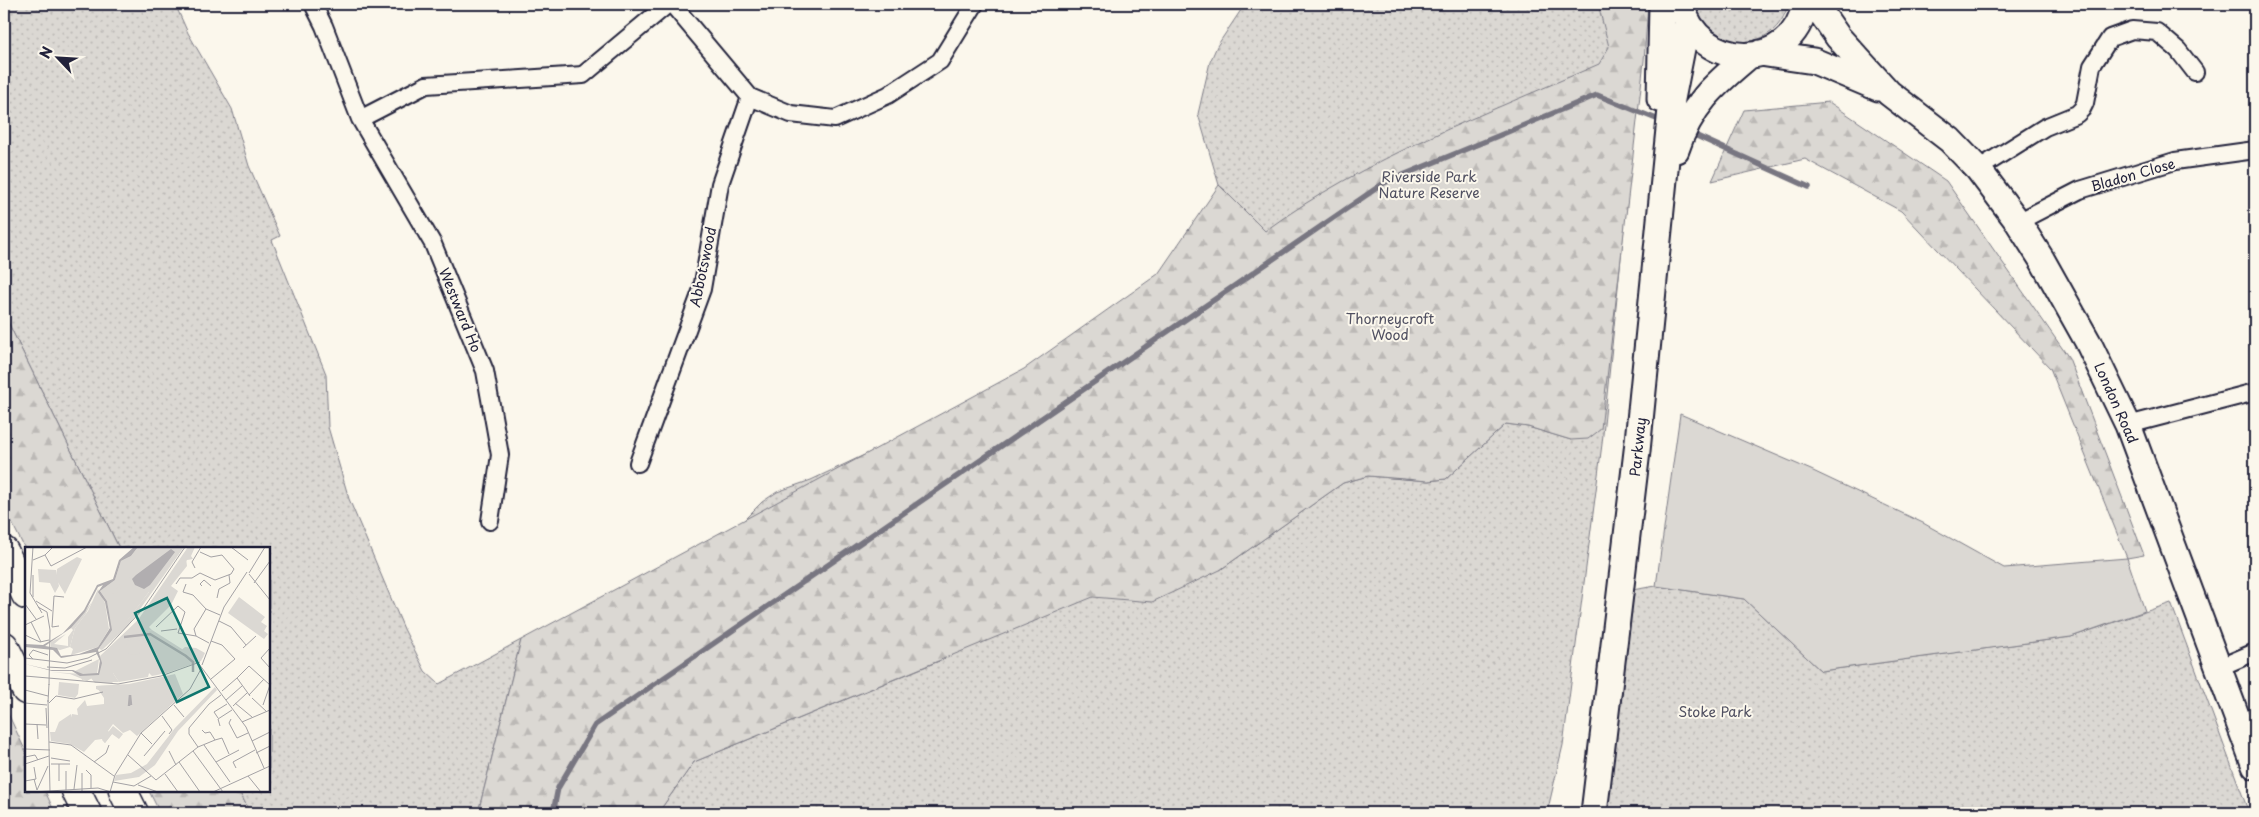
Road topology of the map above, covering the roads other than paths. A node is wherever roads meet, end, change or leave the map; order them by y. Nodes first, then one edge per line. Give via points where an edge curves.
1 (313, 4) edge
2 (668, 4) edge
3 (672, 4) edge
4 (975, 4) edge
5 (1662, 4) edge
6 (1805, 4) edge
7 (1815, 4) edge
8 (1684, 13) edge
9 (1755, 54) junction
10 (2195, 72) dead end
11 (1889, 93) junction
12 (750, 97) junction
13 (360, 118) junction
14 (2255, 150) edge
15 (1978, 169) junction
16 (2018, 222) junction
17 (1661, 226) junction
18 (2255, 392) edge
19 (2128, 425) junction
20 (638, 463) dead end
21 (490, 521) dead end
22 (4, 551) edge
23 (25, 593) edge
24 (4, 646) edge
25 (2255, 652) edge
26 (1610, 667) junction
27 (2218, 668) junction
28 (25, 688) edge
29 (2255, 766) edge
30 (76, 792) edge
31 (124, 792) edge
32 (87, 813) edge
33 (134, 813) edge
34 (1577, 813) edge
35 (1594, 813) edge

1 - 13 street, Westward Ho
2 - 13 street via 583,75 426,85
3 - 12 street
4 - 12 street via 940,61 888,95 835,119 790,114
5 - 17 main road
6 - 9 main road via 1794,31 1779,45
7 - 11 main road, London Road via 1838,37
8 - 9 main road, London Road via 1701,40 1719,51 1740,56
8 - 17 main road via 1672,98
9 - 11 main road, London Road via 1814,61
9 - 17 main road via 1706,94 1683,129 1674,156
10 - 15 street via 2178,50 2157,32 2132,30 2110,38 2092,66 2082,110 2045,127
11 - 15 main road, London Road via 1950,140
12 - 20 street, Abbotswood via 720,184 702,290
13 - 21 street, Westward Ho via 433,244 485,371 500,455
14 - 16 street, Bladon Close via 2175,161 2088,187
15 - 16 main road, London Road
16 - 19 main road, London Road via 2088,342
17 - 26 main road, Parkway via 1629,530
18 - 19 street
19 - 27 main road, London Road
22 - 23 highway
24 - 28 highway
25 - 27 street
26 - 34 main road, Parkway
26 - 35 main road, Parkway
27 - 29 main road, London Road
30 - 32 highway
31 - 33 highway

